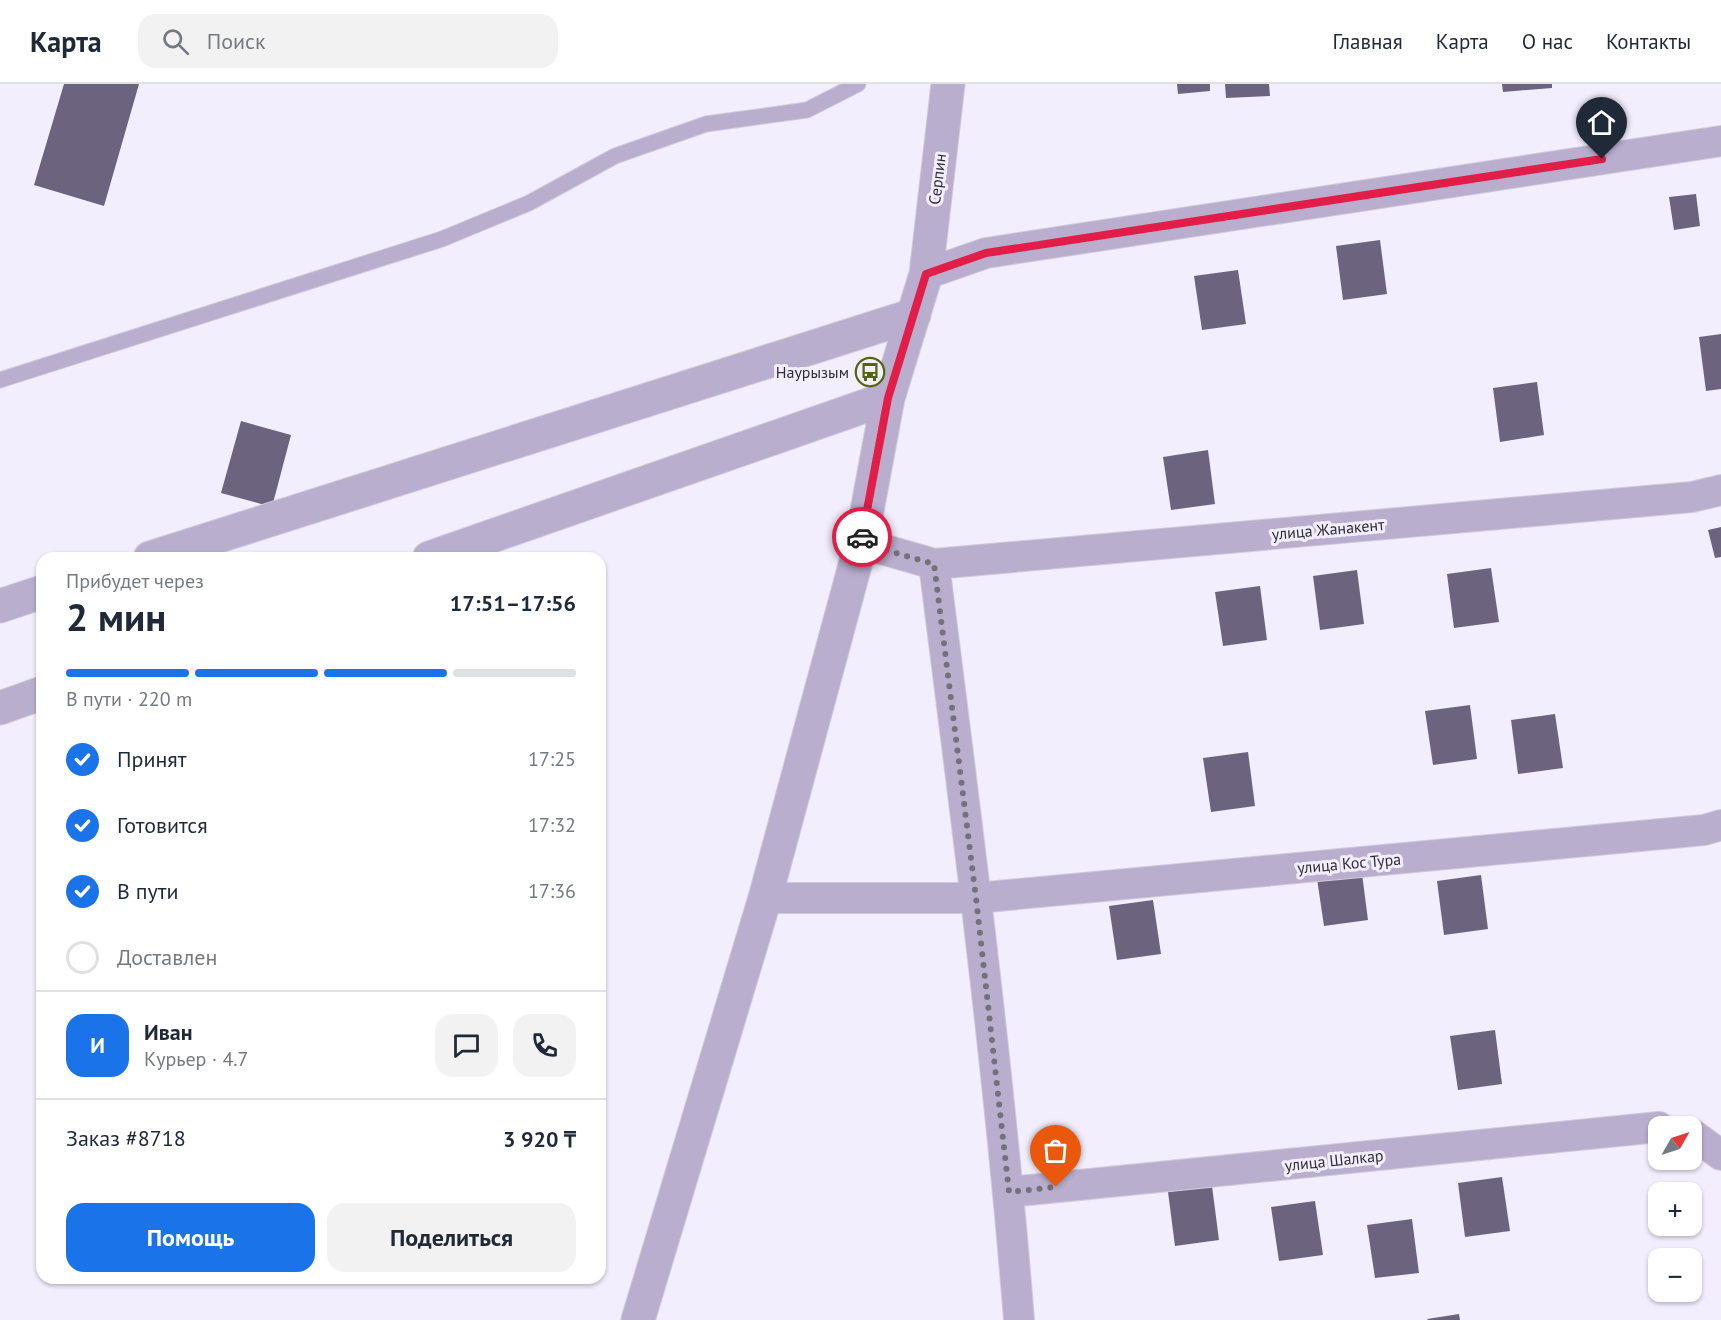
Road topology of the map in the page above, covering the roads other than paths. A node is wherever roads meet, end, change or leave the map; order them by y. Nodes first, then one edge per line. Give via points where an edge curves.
1 (858, 84) edge
2 (948, 84) edge
3 (1721, 141) edge
4 (926, 274) junction
5 (914, 315) junction
6 (0, 381) edge
7 (888, 398) junction
8 (1721, 490) edge
9 (861, 543) junction
10 (169, 552) edge
11 (446, 552) edge
12 (934, 564) junction
13 (36, 594) edge
14 (0, 606) edge
15 (36, 695) edge
16 (0, 708) edge
17 (1721, 825) edge
18 (765, 898) junction
19 (976, 898) junction
20 (1648, 1128) edge
21 (1702, 1141) edge
22 (1721, 1155) edge
23 (1009, 1192) junction
24 (638, 1320) edge
25 (1019, 1320) edge

1 - 6 lane via 807,110 706,124 615,156 529,203 442,239
2 - 4 street, Серпин
3 - 4 street via 986,253
4 - 5 street, Серпин
5 - 7 street, Серпин
5 - 10 street
7 - 9 street, Серпин
7 - 11 street
8 - 12 street, улица Жанакент via 1692,497
9 - 12 street
9 - 18 street, Серпин
12 - 19 street
13 - 14 street
15 - 16 street
17 - 19 street, улица Кос Тура via 1704,830
18 - 19 street, улица Кос Тура
18 - 24 street, Серпин
19 - 23 street
20 - 23 street, улица Шалкар
21 - 22 street
23 - 25 street

